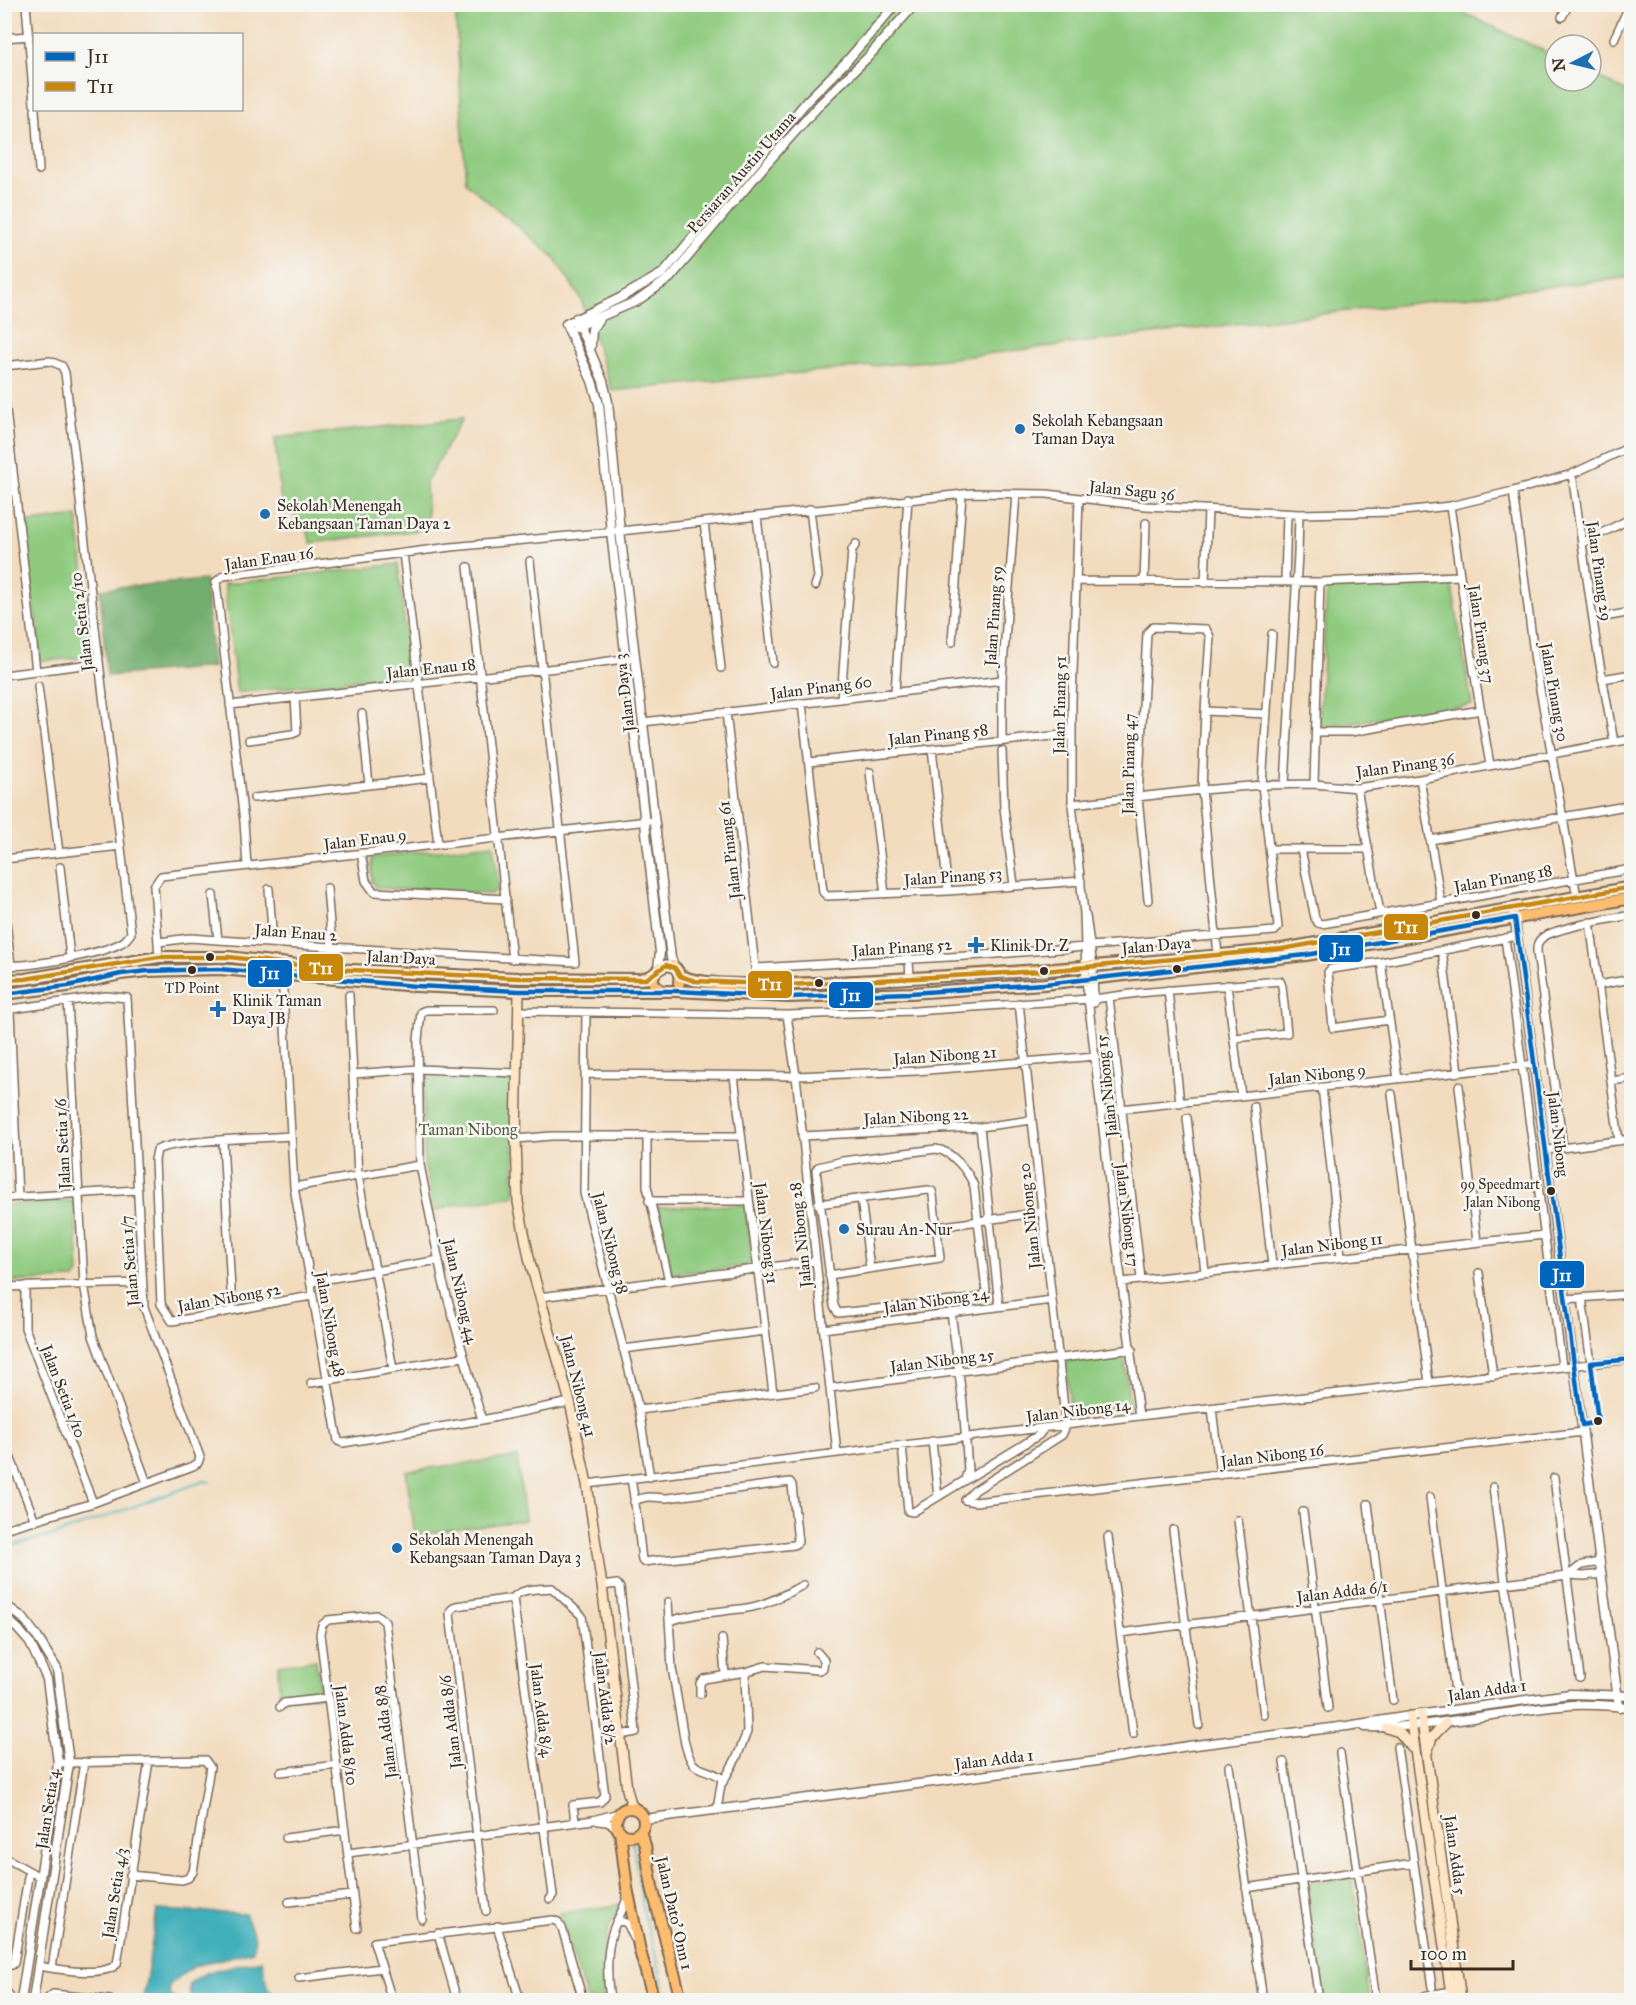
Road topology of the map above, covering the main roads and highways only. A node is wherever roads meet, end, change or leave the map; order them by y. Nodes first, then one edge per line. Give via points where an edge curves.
1 (1632, 887) edge
2 (1632, 898) edge
3 (1514, 913) junction
4 (656, 972) junction
5 (677, 972) junction
6 (4, 980) edge
7 (519, 991) junction
8 (667, 991) junction
9 (4, 994) edge
10 (1420, 1714) road end
11 (1410, 1716) road end
12 (1446, 1723) road end
13 (1387, 1728) road end
14 (1415, 1752) junction
15 (1427, 1754) junction
16 (626, 1810) junction
17 (619, 1830) junction
18 (640, 1832) junction
19 (1454, 1997) edge
20 (654, 2001) edge
21 (681, 2001) edge

1 - 3 main road, Jalan Daya
2 - 3 main road, Jalan Daya
3 - 5 main road, Jalan Daya via 1282,949 1089,966 788,985 695,981
3 - 8 main road, Jalan Daya via 1306,955 1090,979 911,993 800,996
4 - 5 main road via 666,965
4 - 6 main road, Jalan Daya via 640,979 519,978 332,969 229,957 159,957
4 - 8 main road via 656,986
5 - 8 main road via 679,985
7 - 8 main road, Jalan Daya
7 - 9 main road, Jalan Daya via 219,969 121,974
7 - 16 main road, Jalan Nibong 41 via 518,1202 587,1484 627,1789
10 - 15 main road, Jalan Adda 5
11 - 14 main road, Jalan Adda 5
12 - 15 main road via 1432,1737
13 - 14 main road via 1399,1732
14 - 19 main road, Jalan Adda 5
15 - 19 main road, Jalan Adda 5
16 - 17 main road via 616,1821
16 - 18 main road via 641,1813 644,1826
17 - 18 main road via 630,1836
17 - 20 main road via 627,1888
18 - 21 main road, Jalan Dato' Onn 1

